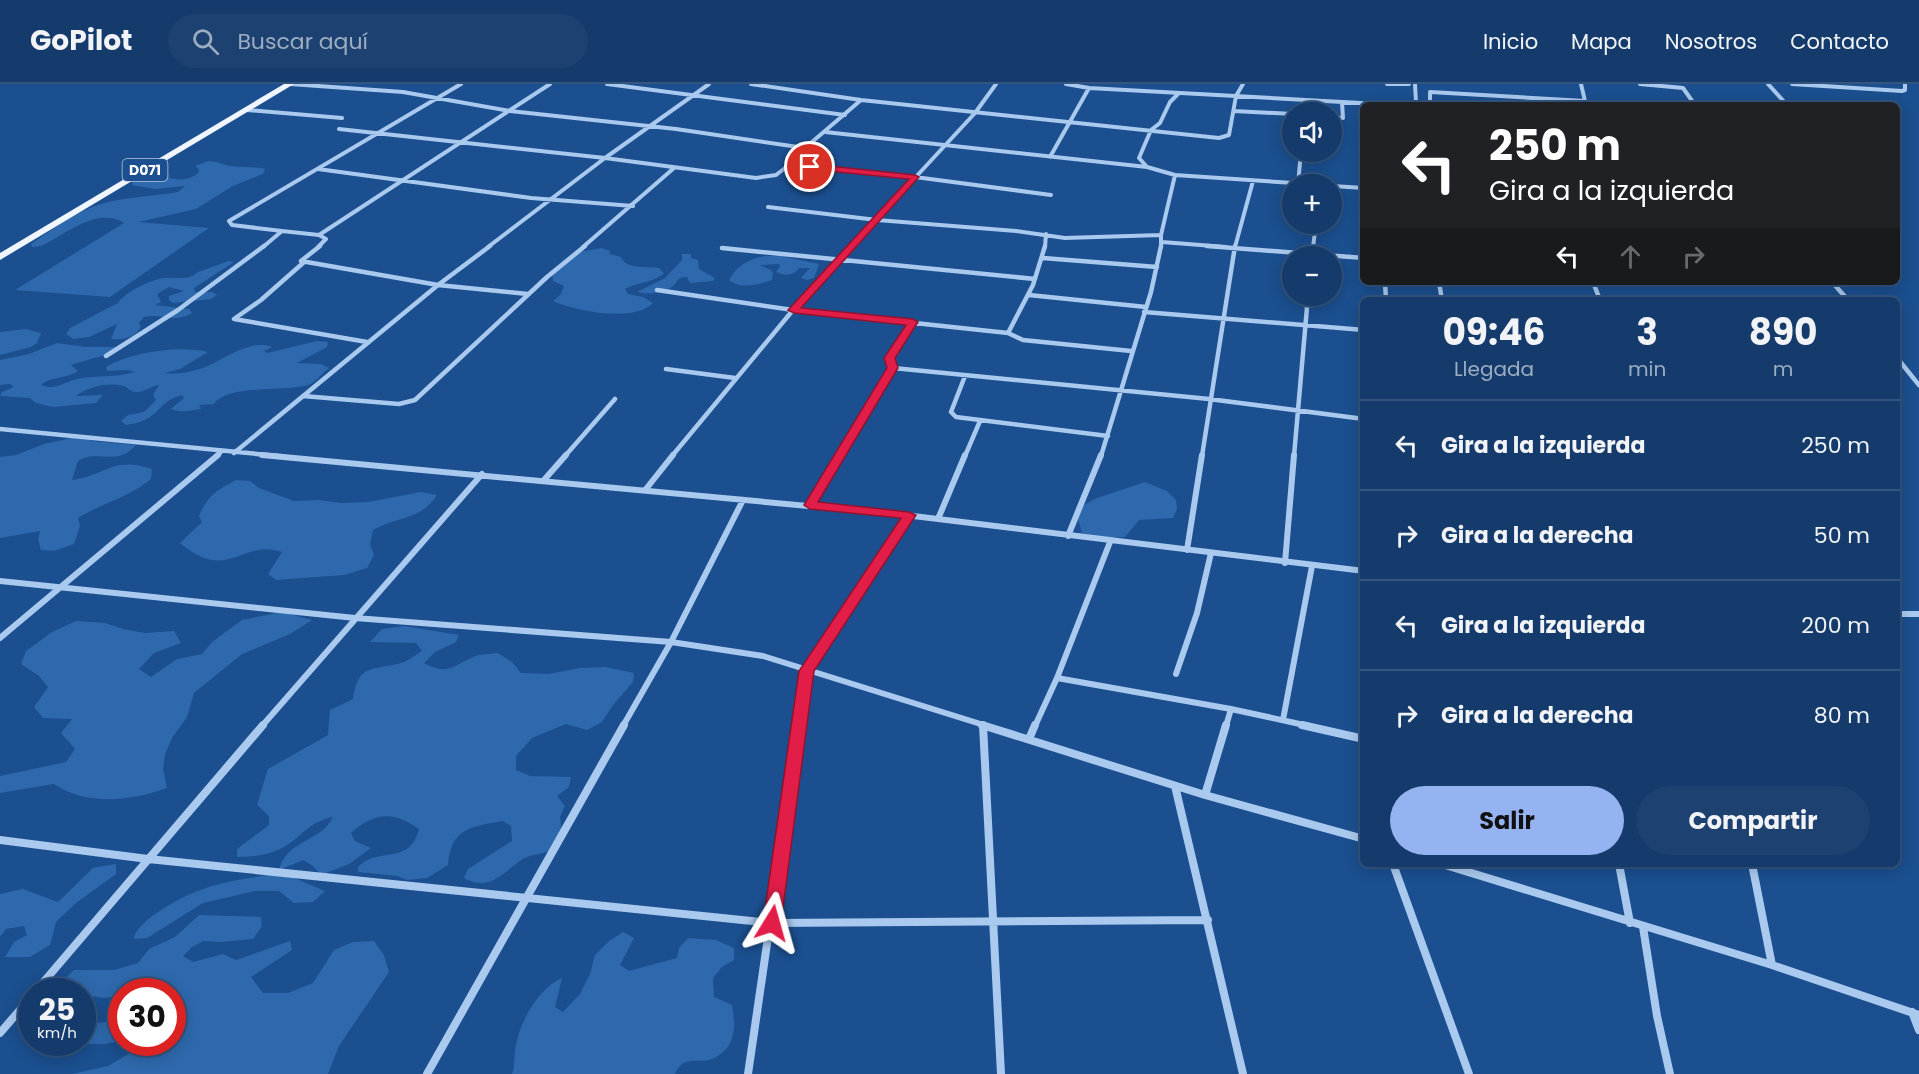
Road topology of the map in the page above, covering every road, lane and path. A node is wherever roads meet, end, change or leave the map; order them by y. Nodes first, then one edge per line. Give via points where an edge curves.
1 (290, 84) edge
2 (461, 84) edge
3 (550, 84) edge
4 (607, 84) edge
5 (710, 84) edge
6 (751, 84) edge
7 (996, 84) edge
8 (1066, 84) edge
9 (1243, 84) edge
10 (1388, 84) edge
11 (1408, 84) edge
12 (1415, 84) edge
13 (1581, 84) edge
14 (1640, 84) edge
15 (1768, 84) edge
16 (1792, 84) edge
17 (1905, 84) edge
18 (1089, 88) junction
19 (1415, 90) junction
20 (1430, 92) junction
21 (1180, 94) junction
22 (694, 96) junction
23 (1236, 96) junction
24 (1517, 97) junction
25 (438, 98) junction
26 (861, 100) junction
27 (1327, 102) edge
28 (1416, 102) edge
29 (1430, 102) edge
30 (1520, 102) edge
31 (1693, 102) edge
32 (1784, 102) edge
33 (1342, 103) joint
34 (1360, 103) edge
35 (247, 110) junction
36 (510, 111) junction
37 (1233, 111) junction
38 (975, 112) junction
39 (1282, 113) edge
40 (844, 115) junction
41 (342, 118) dead end
42 (1342, 118) edge
43 (1067, 123) junction
44 (648, 126) junction
45 (339, 129) dead end
46 (1151, 130) junction
47 (825, 132) junction
48 (379, 133) junction
49 (463, 142) junction
50 (944, 145) junction
51 (805, 148) junction
52 (1050, 157) junction
53 (605, 158) junction
54 (1140, 158) junction
55 (789, 165) junction
56 (1125, 165) junction
57 (1147, 167) junction
58 (674, 168) junction
59 (318, 169) junction
60 (1174, 175) junction
61 (915, 177) junction
62 (404, 181) junction
63 (1253, 181) junction
64 (1282, 183) edge
65 (1342, 187) edge
66 (1360, 188) edge
67 (1051, 195) dead end
68 (551, 200) junction
69 (633, 206) junction
70 (768, 207) dead end
71 (877, 220) junction
72 (282, 231) junction
73 (1046, 234) junction
74 (319, 235) junction
75 (1161, 235) junction
76 (1162, 242) junction
77 (722, 248) dead end
78 (1234, 249) junction
79 (1282, 253) edge
80 (0, 257) edge
81 (1342, 257) edge
82 (1043, 258) junction
83 (1360, 258) edge
84 (840, 261) junction
85 (303, 263) junction
86 (1157, 267) junction
87 (1035, 279) junction
88 (438, 285) junction
89 (1835, 285) edge
90 (657, 290) dead end
91 (528, 294) junction
92 (1029, 295) junction
93 (1845, 297) edge
94 (1307, 306) edge
95 (794, 310) junction
96 (1145, 310) junction
97 (1222, 319) junction
98 (913, 322) junction
99 (1305, 326) junction
100 (1360, 330) edge
101 (1008, 333) junction
102 (367, 342) junction
103 (1131, 351) junction
104 (106, 356) dead end
105 (1900, 361) edge
106 (893, 368) junction
107 (666, 369) dead end
108 (965, 376) junction
109 (1911, 376) junction
110 (735, 378) junction
111 (1919, 378) edge
112 (1919, 385) edge
113 (1120, 391) junction
114 (303, 396) junction
115 (615, 399) dead end
116 (1209, 399) junction
117 (1297, 411) junction
118 (1360, 419) edge
119 (980, 421) junction
120 (0, 429) edge
121 (1108, 436) junction
122 (220, 453) junction
123 (233, 453) junction
124 (482, 474) junction
125 (544, 480) junction
126 (646, 489) junction
127 (743, 500) junction
128 (810, 505) junction
129 (909, 515) junction
130 (938, 519) junction
131 (1068, 536) junction
132 (1110, 542) junction
133 (1187, 550) junction
134 (1211, 553) junction
135 (1285, 562) junction
136 (1312, 566) junction
137 (1360, 571) edge
138 (0, 581) edge
139 (60, 588) junction
140 (1900, 614) edge
141 (1919, 614) edge
142 (355, 618) junction
143 (0, 638) edge
144 (671, 642) junction
145 (807, 671) junction
146 (1176, 674) dead end
147 (1057, 678) junction
148 (1231, 710) junction
149 (1283, 720) junction
150 (983, 725) junction
151 (1360, 738) edge
152 (1029, 739) junction
153 (1175, 786) junction
154 (1205, 795) junction
155 (1360, 838) edge
156 (0, 840) edge
157 (148, 859) junction
158 (1394, 867) edge
159 (1452, 867) edge
160 (1620, 867) edge
161 (1753, 867) edge
162 (528, 897) junction
163 (1208, 920) junction
164 (992, 922) junction
165 (772, 923) junction
166 (1630, 923) junction
167 (1643, 927) junction
168 (1772, 965) junction
169 (47, 978) edge
170 (18, 1012) edge
171 (1916, 1014) edge
172 (1919, 1030) edge
173 (0, 1032) edge
174 (427, 1074) edge
175 (748, 1074) edge
176 (1001, 1074) edge
177 (1242, 1074) edge
178 (1469, 1074) edge
179 (1670, 1074) edge

1 - 25 street
1 - 35 main road, D071
2 - 25 street
3 - 36 street
4 - 22 street
5 - 22 street
6 - 26 street
7 - 38 street
8 - 18 street
9 - 23 street
10 - 11 street
12 - 19 street
13 - 24 street via 1585,100
14 - 31 street via 1683,88
15 - 32 street
16 - 17 street via 1902,91
18 - 21 street
18 - 43 street
19 - 20 street
19 - 28 street
20 - 24 street
20 - 29 street
21 - 23 street
21 - 46 street via 1172,98 1163,120
22 - 40 street
22 - 44 street
23 - 27 street
23 - 37 street
24 - 30 street
25 - 36 street
25 - 48 street
26 - 38 street
26 - 40 street
33 - 34 street
33 - 42 street
35 - 41 street
35 - 80 main road, D071
36 - 44 street
36 - 49 street
37 - 39 street
37 - 46 street via 1229,135 1225,137
38 - 43 street
38 - 50 street
40 - 47 street
43 - 46 street
43 - 52 street
44 - 51 street
44 - 53 street
45 - 48 street
46 - 54 street
47 - 50 street
47 - 51 street
48 - 49 street
48 - 59 street
49 - 53 street
49 - 62 street
50 - 52 street
50 - 61 street
51 - 55 street
52 - 56 street
53 - 58 street
53 - 68 street
54 - 56 street
54 - 57 street
55 - 58 street via 776,175 756,178
55 - 61 street
56 - 57 street
57 - 60 street
58 - 69 street
59 - 62 street
59 - 72 street via 229,223
60 - 63 street
60 - 75 street
61 - 67 street
61 - 71 street
62 - 68 street
62 - 74 street
63 - 64 street
63 - 78 street
65 - 66 street
68 - 69 street
68 - 88 street
69 - 91 street
70 - 71 street
71 - 73 street
71 - 84 street
72 - 74 street
72 - 104 street via 178,310
73 - 75 street via 1065,238
73 - 82 street
74 - 85 street via 325,242 303,258
75 - 76 street
76 - 78 street
76 - 86 street
77 - 84 street
78 - 79 street
78 - 97 street
81 - 83 street
82 - 86 street
82 - 87 street
84 - 87 street
84 - 95 street
85 - 88 street
85 - 102 street via 234,319
86 - 96 street
87 - 92 street
88 - 91 street
88 - 102 street
89 - 93 street
90 - 95 street
91 - 114 street via 415,400 399,404
92 - 96 street
92 - 101 street
94 - 99 street
95 - 98 street
95 - 110 street
96 - 97 street
96 - 103 street
97 - 99 street
97 - 116 street
98 - 101 street
98 - 106 street via 890,358
99 - 100 street
99 - 117 street
101 - 103 street via 1023,340
102 - 114 street
103 - 113 street
105 - 109 street
106 - 108 street
106 - 128 street
107 - 110 street
108 - 113 street
108 - 119 street via 951,412 956,417
109 - 111 street
109 - 112 street
110 - 126 street
113 - 116 street
113 - 121 street
114 - 123 street
115 - 125 street
116 - 117 street
116 - 133 street
117 - 118 street
117 - 135 street
119 - 121 street
119 - 130 street
120 - 122 street
121 - 131 street
122 - 123 street
122 - 139 street
123 - 124 street
124 - 125 street
124 - 142 street
125 - 126 street
126 - 127 street
127 - 128 street
127 - 144 street
128 - 129 street
129 - 130 street
129 - 145 street
130 - 131 street
131 - 132 street
132 - 133 street
132 - 147 street
133 - 134 street
134 - 135 street
134 - 146 street via 1197,613
135 - 136 street
136 - 137 street
136 - 149 street
138 - 139 street
139 - 142 street
139 - 143 street
140 - 141 street
142 - 144 street
142 - 157 street
144 - 145 street via 763,656
144 - 162 street
145 - 150 street
145 - 165 street
147 - 148 street
147 - 152 street
148 - 149 street
148 - 154 street
149 - 151 street
150 - 152 street
150 - 164 street
152 - 153 street
153 - 154 street
153 - 163 street
154 - 155 street
156 - 157 street
157 - 162 street
157 - 169 street
158 - 178 street
159 - 166 street
160 - 166 street
161 - 168 street
162 - 165 street
162 - 174 street
163 - 164 street
163 - 177 street
164 - 165 street
164 - 176 street
165 - 175 street
166 - 167 street
167 - 168 street
167 - 179 street
168 - 171 street
170 - 173 street
171 - 172 street

